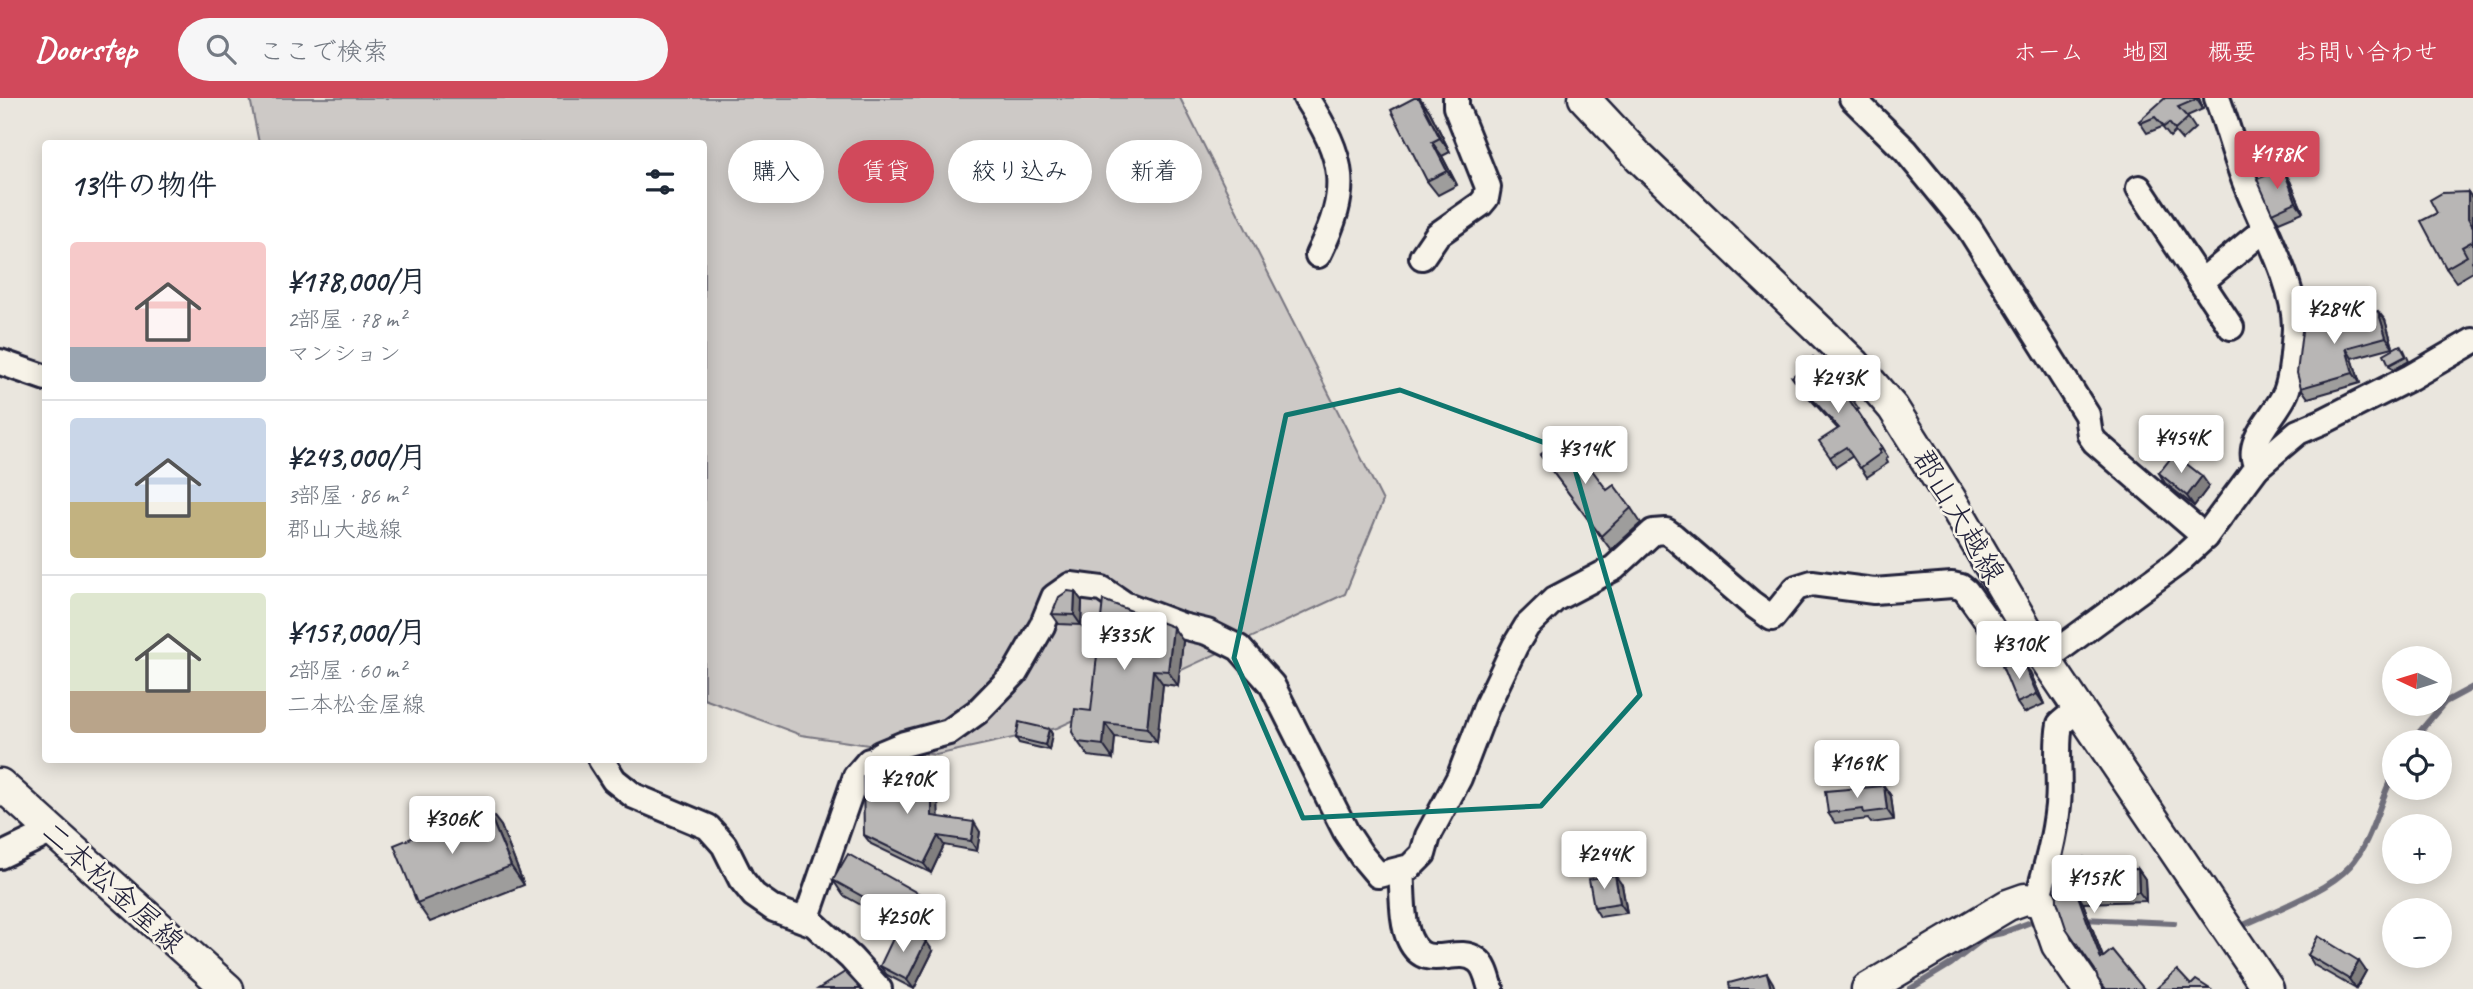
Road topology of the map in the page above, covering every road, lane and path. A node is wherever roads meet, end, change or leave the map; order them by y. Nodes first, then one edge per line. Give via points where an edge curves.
1 (1306, 98) edge
2 (1456, 98) edge
3 (1584, 98) edge
4 (1852, 98) edge
5 (2217, 98) edge
6 (2139, 188) dead end
7 (2265, 229) junction
8 (1318, 255) dead end
9 (1422, 257) dead end
10 (2202, 282) junction
11 (2231, 327) dead end
12 (2473, 341) edge
13 (0, 362) edge
14 (42, 377) edge
15 (2257, 467) junction
16 (2205, 537) junction
17 (2041, 653) junction
18 (2078, 709) junction
19 (603, 763) edge
20 (0, 784) edge
21 (50, 832) junction
22 (0, 856) edge
23 (1401, 870) junction
24 (2037, 900) junction
25 (806, 920) junction
26 (228, 989) edge
27 (879, 989) edge
28 (1491, 989) edge
29 (1867, 989) edge
30 (2087, 989) edge
31 (2268, 989) edge

1 - 8 street via 1339,164 1337,207
2 - 9 street via 1488,187 1486,198 1437,235
3 - 17 main road, 郡山大越線 via 1639,157 1855,363 1893,408
4 - 16 street via 1906,151 1969,228 2087,415 2095,442
5 - 7 street
6 - 10 street
7 - 10 street
7 - 15 street via 2294,308 2295,331 2286,392 2253,448
10 - 11 street
12 - 15 street via 2298,432
13 - 14 street
15 - 16 street
16 - 17 street via 2177,563
17 - 18 main road, 郡山大越線
17 - 23 street via 2012,652 1966,590 1952,585 1874,591 1812,583 1796,587 1772,618 1673,536 1653,532 1614,568 1555,599 1527,626 1487,705 1423,854 1416,864
18 - 24 street via 2060,724 2058,806
18 - 31 main road, 郡山大越線
19 - 25 street via 614,780 634,796 708,827 754,895 774,909
20 - 21 main road, 二本松金屋線
21 - 22 street
21 - 26 main road, 二本松金屋線
23 - 25 street via 1378,875 1362,856 1272,685 1239,648 1207,632 1124,604 1102,589 1071,585 1054,597 1015,673 977,712 948,732 880,754 856,776
23 - 28 street via 1408,938 1415,948 1437,958 1477,960
24 - 29 main road via 2008,905
24 - 30 main road via 2042,902 2057,945
25 - 27 street

